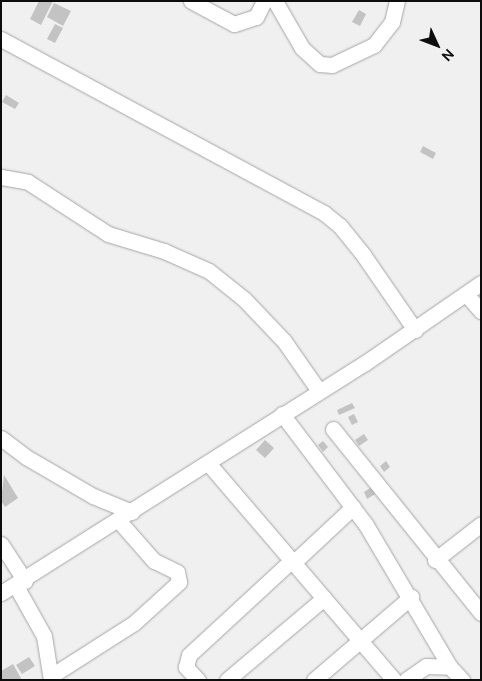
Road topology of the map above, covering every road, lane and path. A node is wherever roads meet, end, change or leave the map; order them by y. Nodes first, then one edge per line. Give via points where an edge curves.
1 (191, 1) edge
2 (264, 1) edge
3 (275, 1) edge
4 (397, 1) edge
5 (1, 39) edge
6 (1, 178) edge
7 (481, 284) edge
8 (466, 294) junction
9 (481, 311) edge
10 (415, 330) junction
11 (319, 391) junction
12 (282, 414) junction
13 (333, 429) dead end
14 (1, 438) edge
15 (208, 463) junction
16 (353, 507) junction
17 (132, 512) junction
18 (119, 521) junction
19 (481, 524) edge
20 (1, 544) edge
21 (436, 560) junction
22 (292, 562) junction
23 (20, 584) junction
24 (1, 593) edge
25 (411, 597) junction
26 (324, 598) junction
27 (481, 613) edge
28 (362, 641) junction
29 (450, 667) junction
30 (51, 678) edge
31 (198, 680) edge
32 (227, 680) edge
33 (314, 680) edge
34 (394, 680) edge
35 (406, 680) edge
36 (462, 680) edge

1 - 2 street via 234,24 256,17
3 - 4 street via 302,48 320,64 332,65 345,63 374,45 392,22
5 - 10 street via 324,213 340,226 364,256
6 - 11 street via 28,182 108,234 164,251 209,271 244,299 284,340
7 - 8 street
8 - 9 street
8 - 10 street
10 - 11 street
11 - 12 street
12 - 15 street
12 - 16 street
13 - 21 street
14 - 17 street via 26,458 93,496
15 - 17 street
15 - 22 street
16 - 22 street
16 - 25 street
17 - 18 street
18 - 23 street
18 - 30 street via 154,562 177,572 179,582 134,623
19 - 21 street
20 - 23 street
21 - 27 street
22 - 26 street
22 - 31 street via 189,655 186,667
23 - 24 street
23 - 30 street via 44,636
25 - 28 street
25 - 29 street
26 - 28 street
26 - 32 street
28 - 33 street
28 - 34 street
29 - 35 street via 426,666
29 - 36 street

